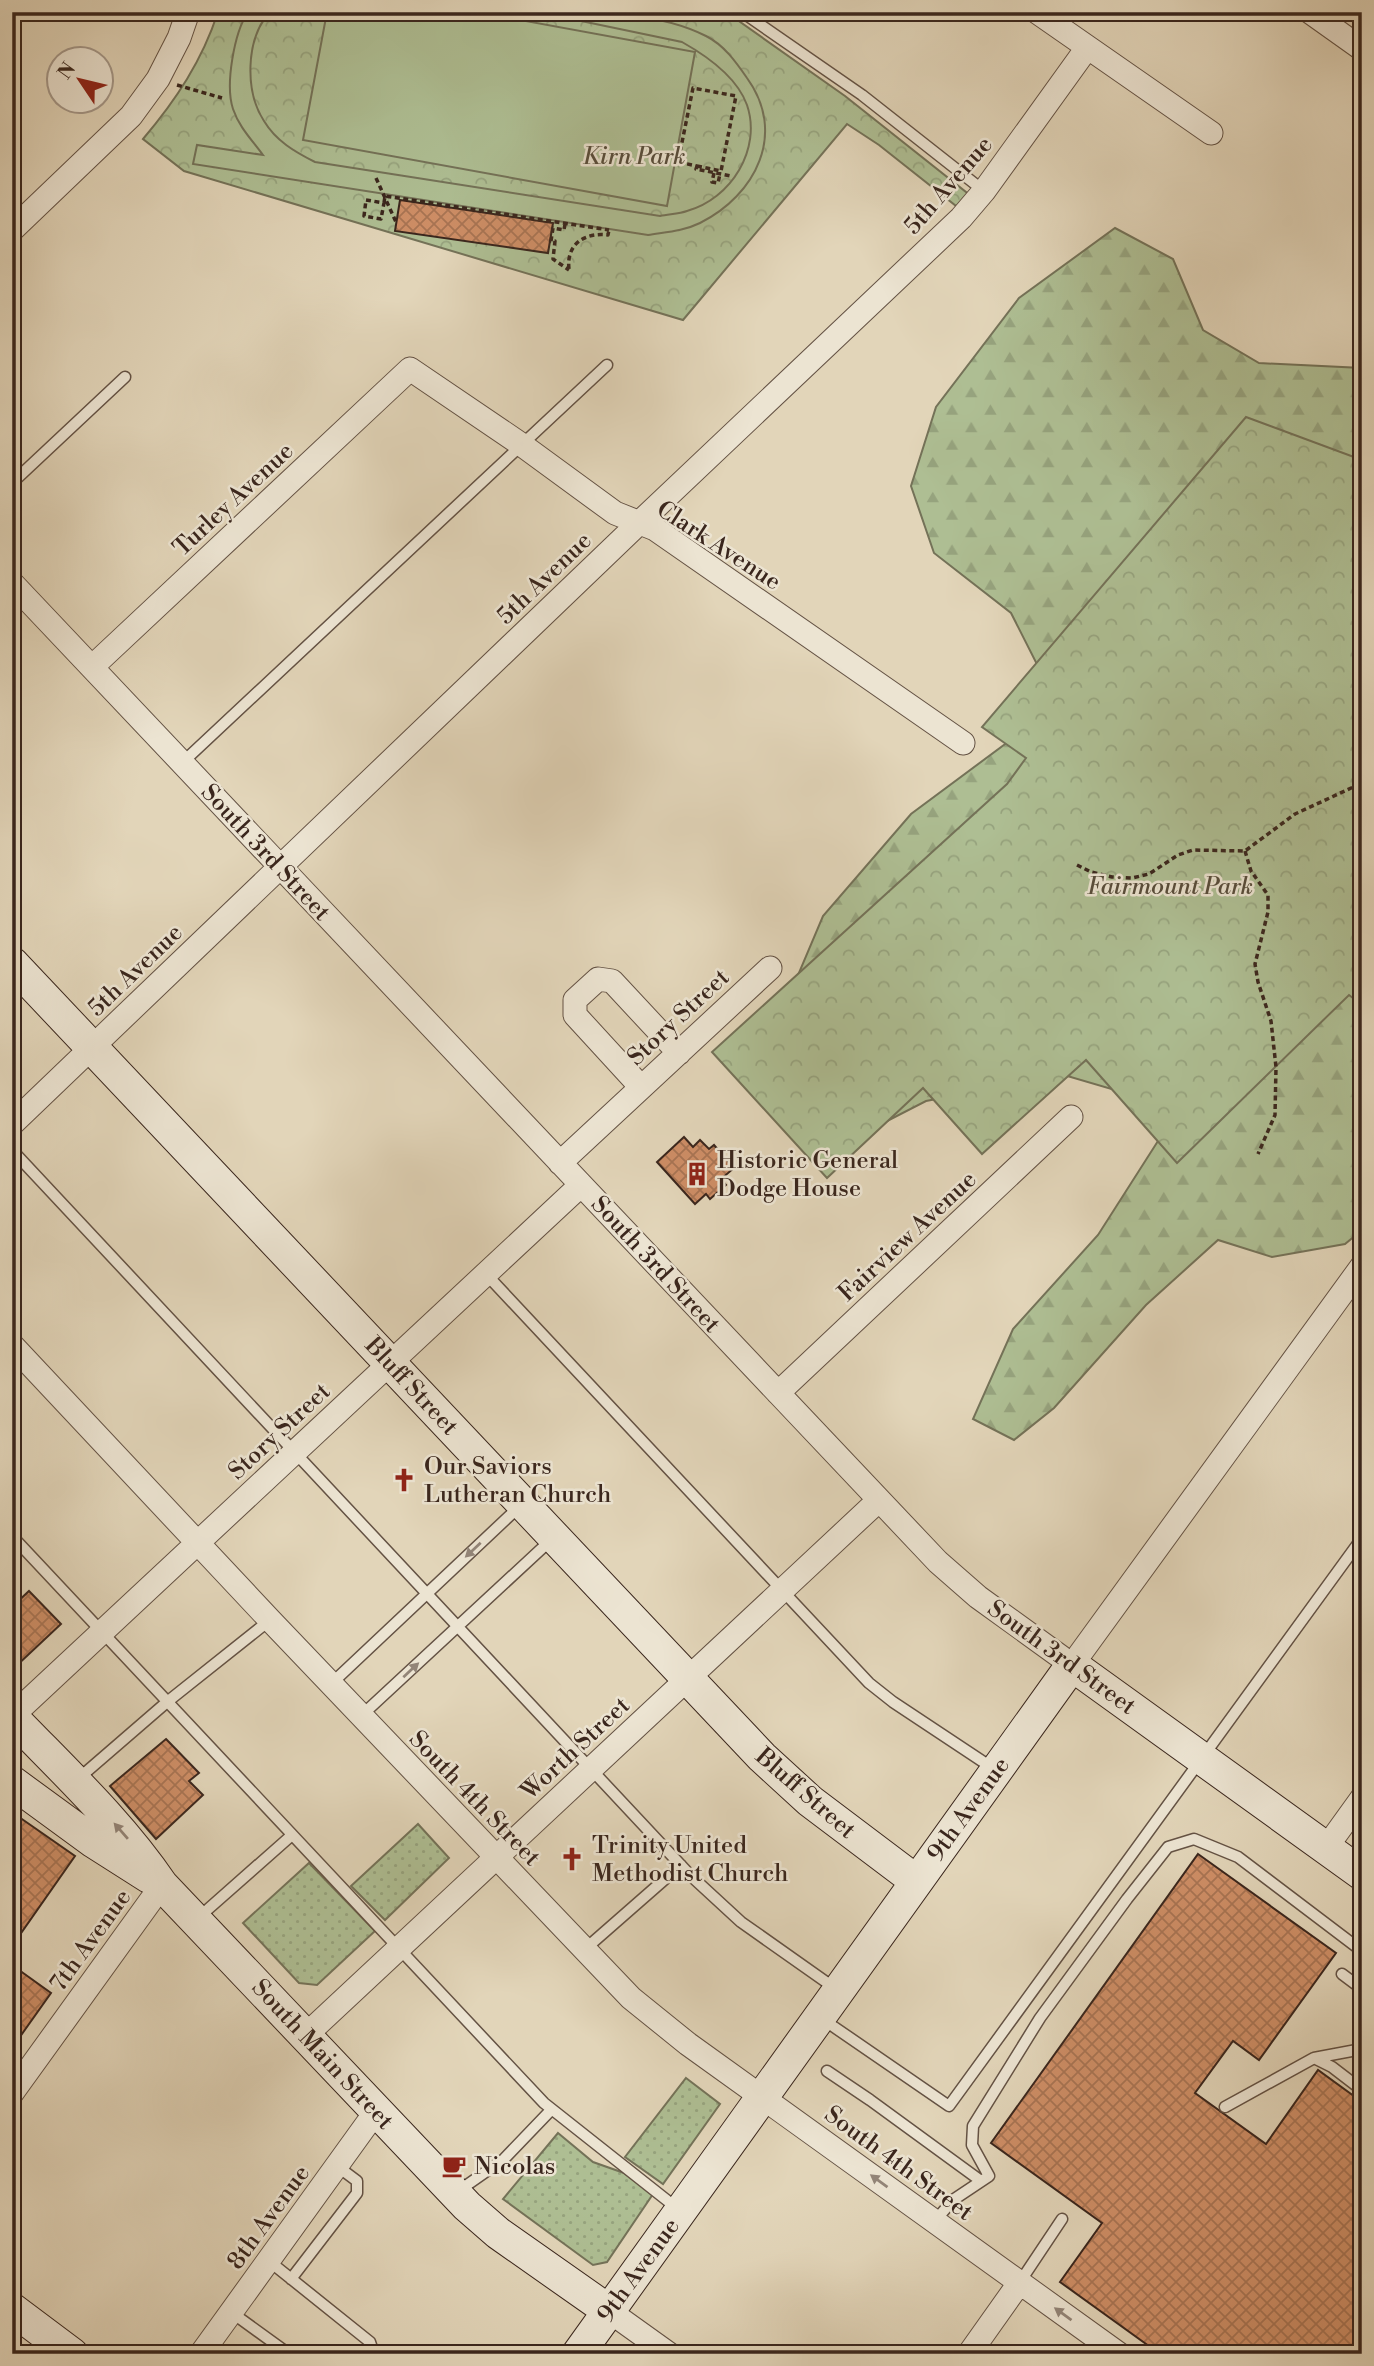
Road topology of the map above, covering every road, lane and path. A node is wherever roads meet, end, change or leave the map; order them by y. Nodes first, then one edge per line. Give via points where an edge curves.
1 (188, 12) edge
2 (742, 12) edge
3 (1037, 12) edge
4 (1310, 12) edge
5 (1087, 48) junction
6 (1362, 49) edge
7 (158, 79) junction
8 (222, 98) dead end
9 (1211, 133) dead end
10 (697, 166) junction
11 (714, 173) junction
12 (720, 174) junction
13 (731, 176) dead end
14 (376, 178) dead end
15 (984, 191) junction
16 (384, 197) junction
17 (384, 203) junction
18 (396, 222) dead end
19 (565, 224) junction
20 (12, 230) edge
21 (573, 266) dead end
22 (569, 270) junction
23 (607, 365) dead end
24 (410, 369) joint
25 (125, 377) dead end
26 (522, 445) junction
27 (12, 483) edge
28 (639, 523) junction
29 (12, 583) edge
30 (92, 667) junction
31 (964, 743) dead end
32 (182, 762) junction
33 (1362, 783) edge
34 (1245, 850) junction
35 (1077, 865) dead end
36 (282, 868) junction
37 (12, 963) edge
38 (770, 968) dead end
39 (92, 1047) junction
40 (678, 1053) junction
41 (641, 1087) junction
42 (1071, 1118) dead end
43 (12, 1124) edge
44 (12, 1150) edge
45 (1258, 1154) dead end
46 (560, 1163) junction
47 (581, 1185) junction
48 (1362, 1266) edge
49 (485, 1274) junction
50 (12, 1345) edge
51 (390, 1363) junction
52 (778, 1393) junction
53 (295, 1453) junction
54 (879, 1500) junction
55 (523, 1503) junction
56 (12, 1536) edge
57 (555, 1537) junction
58 (1362, 1538) edge
59 (197, 1542) junction
60 (782, 1590) junction
61 (427, 1594) junction
62 (270, 1620) junction
63 (458, 1627) junction
64 (102, 1632) junction
65 (1072, 1665) junction
66 (688, 1678) junction
67 (331, 1684) junction
68 (167, 1702) junction
69 (12, 1716) edge
70 (361, 1716) junction
71 (1202, 1758) junction
72 (591, 1769) junction
73 (996, 1771) junction
74 (12, 1782) edge
75 (75, 1782) junction
76 (1362, 1798) edge
77 (292, 1835) junction
78 (1326, 1848) junction
79 (495, 1858) junction
80 (681, 1865) junction
81 (1362, 1874) edge
82 (916, 1881) junction
83 (162, 1885) junction
84 (195, 1920) junction
85 (398, 1949) junction
86 (584, 1950) junction
87 (1362, 1951) edge
88 (1342, 1975) dead end
89 (1362, 1989) edge
90 (838, 1990) junction
91 (819, 2017) junction
92 (306, 2035) junction
93 (1362, 2049) edge
94 (1314, 2058) junction
95 (827, 2071) dead end
96 (1362, 2090) edge
97 (12, 2093) edge
98 (762, 2096) junction
99 (1225, 2107) dead end
100 (377, 2110) junction
101 (551, 2110) junction
102 (337, 2166) junction
103 (981, 2181) junction
104 (455, 2194) junction
105 (681, 2210) junction
106 (1062, 2219) dead end
107 (935, 2221) junction
108 (269, 2261) junction
109 (291, 2279) junction
110 (1020, 2282) junction
111 (12, 2309) edge
112 (609, 2311) junction
113 (231, 2312) junction
114 (72, 2354) edge
115 (201, 2354) edge
116 (289, 2354) edge
117 (374, 2354) edge
118 (578, 2354) edge
119 (669, 2354) edge
120 (969, 2354) edge
121 (1119, 2354) edge

1 - 7 street
2 - 15 lane via 862,95
3 - 5 street
4 - 6 street
5 - 9 street
5 - 15 street, 5th Avenue
7 - 8 path
7 - 20 street via 131,116
10 - 10 path via 678,162 692,88 736,96 721,171
10 - 11 path
11 - 12 path
11 - 12 path via 712,182 718,183
12 - 13 path
14 - 16 path
15 - 28 street, 5th Avenue via 922,256
16 - 17 path
16 - 18 path
16 - 19 path
17 - 17 path via 381,219 364,216 366,200
19 - 22 path via 564,230 553,228 551,241 555,242 553,259
19 - 22 path via 609,230 608,235 592,234 578,241 569,254
21 - 22 path
23 - 26 lane
24 - 26 street, Clark Avenue
24 - 30 street, Turley Avenue
25 - 27 lane
26 - 28 street, Clark Avenue via 615,513
26 - 32 lane
28 - 31 street, Clark Avenue
28 - 36 street, 5th Avenue
29 - 30 street, South 3rd Street
30 - 32 street, South 3rd Street
32 - 36 street, South 3rd Street
33 - 34 path via 1295,814
34 - 35 path via 1193,850 1132,878 1112,877
34 - 45 path via 1251,871 1268,895 1255,964 1271,1021 1276,1067 1275,1115
36 - 39 street, 5th Avenue
36 - 46 street, South 3rd Street
37 - 39 main road, Bluff Street
38 - 40 street, Story Street
39 - 43 street, 5th Avenue
39 - 51 main road, Bluff Street
40 - 41 street, Story Street
40 - 41 street via 612,981 598,978 575,1000 575,1015
41 - 46 street, Story Street
42 - 52 street, Fairview Avenue
44 - 53 lane
46 - 47 street, South 3rd Street
47 - 49 street, Story Street
47 - 52 street, South 3rd Street
48 - 65 street, 9th Avenue
49 - 51 street, Story Street
49 - 60 lane
50 - 59 street, South 4th Street
51 - 53 street, Story Street
51 - 55 main road, Bluff Street
52 - 54 street, South 3rd Street
53 - 59 street, Story Street
53 - 61 lane
54 - 60 street, Worth Street
54 - 65 street, South 3rd Street via 978,1597
55 - 57 main road, Bluff Street
55 -> 61 lane
56 - 64 lane
57 - 63 lane
57 - 66 main road, Bluff Street
58 - 71 lane
59 - 62 street, South 4th Street
59 - 64 street, Story Street
60 - 66 street, Worth Street
60 - 73 lane via 869,1683
61 - 63 lane
61 - 67 lane
62 - 67 street, South 4th Street
62 - 68 lane
70 -> 63 lane
63 - 72 lane
64 - 68 lane
64 - 69 street, Story Street
65 - 71 main road, South 3rd Street
65 - 73 main road, 9th Avenue
66 - 72 street, Worth Street
66 - 82 main road, Bluff Street via 793,1786
67 - 70 street, South 4th Street
68 - 75 lane
68 - 77 lane
69 - 75 main road, South Main Street
70 - 79 street, South 4th Street
71 - 78 main road, South 3rd Street
71 - 91 lane via 949,2106
72 - 79 street, Worth Street
72 - 80 lane
73 - 82 main road, 9th Avenue
74 - 83 main road
83 -> 75 main road, South Main Street via 142,1854
76 - 78 street
77 - 84 lane
77 - 85 lane
78 - 81 main road, South 3rd Street
79 - 85 street, Worth Street
79 - 86 street, South 4th Street
80 - 86 lane
80 - 90 lane via 741,1922
82 - 90 main road, 9th Avenue
83 - 84 main road, South Main Street
83 - 97 street, 7th Avenue
84 - 92 main road, South Main Street
85 - 92 street, Worth Street
85 - 101 lane
86 - 98 street, South 4th Street via 660,2023
87 - 103 lane via 1238,1857 1194,1839 1168,1847 1040,2018 973,2126 972,2145 989,2176
88 - 89 lane
90 - 91 main road, 9th Avenue
91 - 98 main road, 9th Avenue
92 - 100 main road, South Main Street
93 - 94 lane
94 - 96 lane
94 - 99 lane
95 - 103 lane
98 - 105 main road, 9th Avenue
107 -> 98 street, South 4th Street
100 - 102 street, 8th Avenue
100 - 104 main road, South Main Street
101 - 104 lane via 504,2159
101 - 105 lane
102 - 108 street, 8th Avenue
102 - 109 lane via 357,2181 357,2193
103 - 107 lane via 953,2200
104 - 112 main road, South Main Street via 498,2233
105 - 112 main road, 9th Avenue
106 - 110 lane
107 - 110 street, South 4th Street
108 - 109 lane
108 - 113 street, 8th Avenue
109 - 117 lane via 370,2342
110 - 120 street
121 -> 110 street, South 4th Street
111 - 114 main road
112 - 118 main road, 9th Avenue
112 - 119 street, South Main Street
113 - 115 street, 8th Avenue
113 - 116 lane

